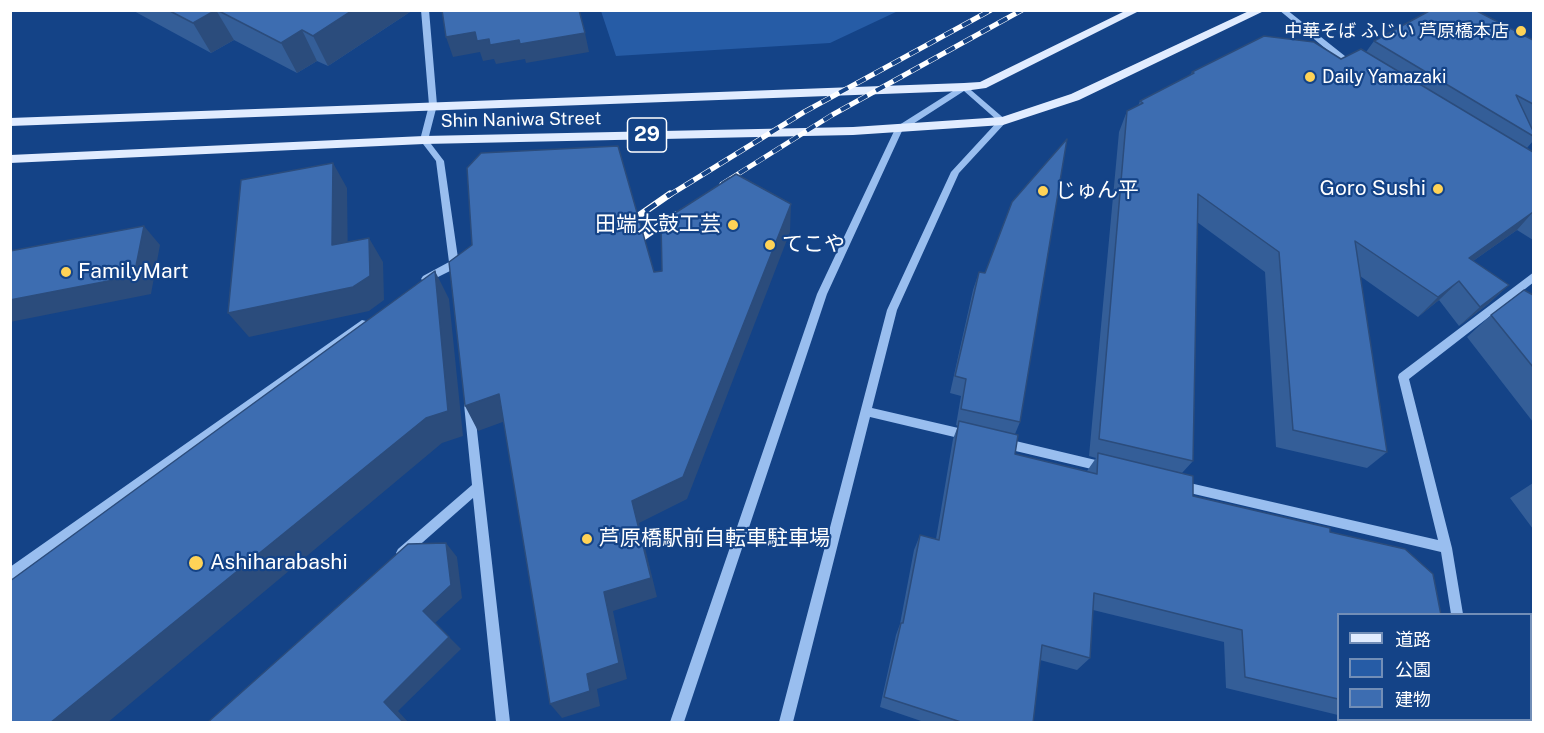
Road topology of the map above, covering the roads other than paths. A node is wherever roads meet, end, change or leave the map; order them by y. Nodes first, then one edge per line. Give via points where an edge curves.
1 (425, 10) edge
2 (1136, 10) edge
3 (1261, 10) edge
4 (1282, 10) edge
5 (1361, 72) edge
6 (964, 87) junction
7 (433, 105) junction
8 (1003, 121) junction
9 (10, 122) edge
10 (899, 129) junction
11 (424, 140) junction
12 (10, 159) edge
13 (454, 264) junction
14 (1533, 276) edge
15 (415, 286) edge
16 (456, 287) edge
17 (376, 314) edge
18 (468, 393) edge
19 (866, 411) junction
20 (1121, 471) edge
21 (1167, 482) edge
22 (478, 487) junction
23 (1446, 548) junction
24 (388, 565) edge
25 (10, 575) edge
26 (1457, 613) edge
27 (503, 723) edge
28 (677, 723) edge
29 (786, 723) edge

1 - 7 street
2 - 6 main road, Shin Naniwa Street / 29 via 982,85
3 - 8 main road, Shin Naniwa Street / 29 via 1075,97
4 - 5 street
6 - 7 main road, Shin Naniwa Street / 29
6 - 8 street
6 - 10 street
7 - 9 main road, Shin Naniwa Street / 29
7 - 11 street
8 - 10 main road, Shin Naniwa Street / 29
8 - 19 street via 955,172 892,310
10 - 11 main road, Shin Naniwa Street / 29
10 - 28 street via 822,294
11 - 12 main road, Shin Naniwa Street / 29
11 - 13 street via 440,161
13 - 15 street
13 - 16 street
14 - 23 street via 1403,377
17 - 25 street
18 - 22 street
19 - 20 street
19 - 29 street
21 - 23 street
22 - 24 street
22 - 27 street
23 - 26 street

